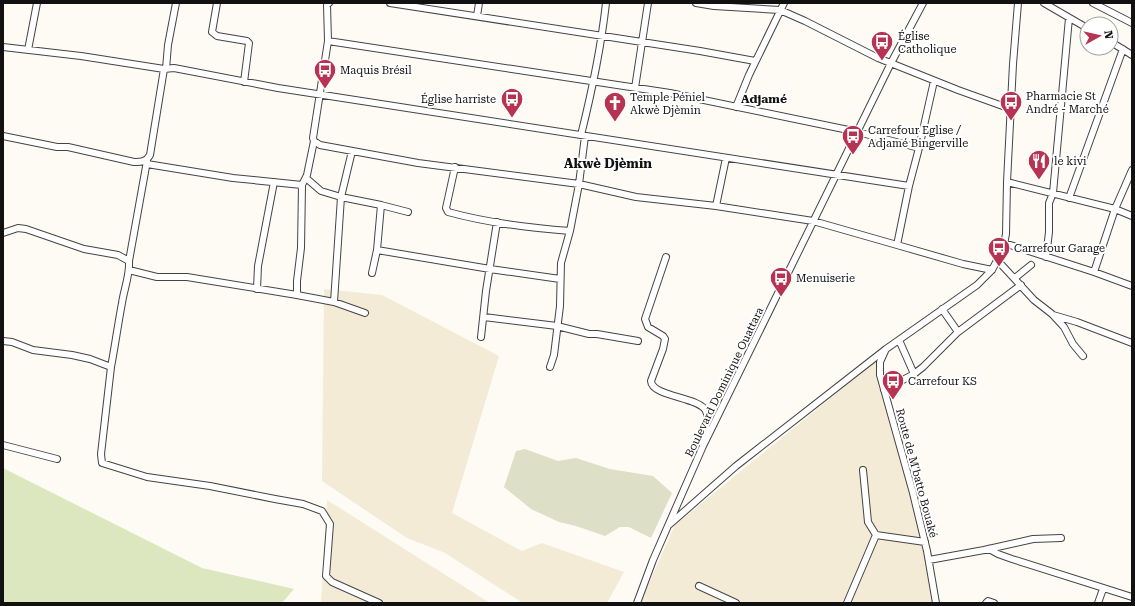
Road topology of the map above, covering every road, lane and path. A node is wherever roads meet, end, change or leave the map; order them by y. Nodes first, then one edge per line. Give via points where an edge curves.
1 (37, 3) edge
2 (176, 3) edge
3 (217, 3) edge
4 (329, 3) edge
5 (390, 3) edge
6 (479, 3) edge
7 (606, 3) edge
8 (648, 3) edge
9 (696, 3) edge
10 (784, 3) edge
11 (923, 3) edge
12 (1018, 3) edge
13 (1044, 3) edge
14 (1093, 3) edge
15 (717, 4) edge
16 (780, 10) junction
17 (477, 16) junction
18 (1069, 18) junction
19 (1132, 23) edge
20 (1079, 24) edge
21 (602, 36) junction
22 (328, 41) junction
23 (642, 42) junction
24 (3, 47) edge
25 (1119, 47) edge
26 (1123, 49) junction
27 (28, 50) junction
28 (1132, 55) edge
29 (755, 61) junction
30 (891, 63) junction
31 (165, 69) junction
32 (934, 81) junction
33 (244, 82) junction
34 (594, 82) junction
35 (635, 88) junction
36 (320, 94) junction
37 (736, 107) junction
38 (1011, 109) junction
39 (858, 132) junction
40 (583, 135) junction
41 (3, 136) edge
42 (314, 141) junction
43 (919, 148) junction
44 (352, 152) junction
45 (726, 158) junction
46 (147, 162) junction
47 (455, 167) junction
48 (1132, 170) edge
49 (837, 174) junction
50 (306, 178) junction
51 (274, 182) junction
52 (1007, 182) junction
53 (579, 184) junction
54 (302, 185) junction
55 (909, 186) junction
56 (1052, 194) junction
57 (341, 197) junction
58 (1069, 198) junction
59 (381, 205) junction
60 (716, 206) junction
61 (1115, 209) junction
62 (408, 212) dead end
63 (1132, 216) edge
64 (813, 221) junction
65 (497, 222) junction
66 (570, 231) junction
67 (3, 233) edge
68 (1004, 243) junction
69 (897, 245) junction
70 (377, 250) junction
71 (666, 257) dead end
72 (1046, 257) junction
73 (129, 260) junction
74 (998, 261) junction
75 (1030, 265) dead end
76 (490, 269) junction
77 (129, 270) junction
78 (992, 270) junction
79 (1094, 272) junction
80 (372, 273) dead end
81 (1014, 278) junction
82 (560, 279) junction
83 (1021, 285) junction
84 (1132, 286) edge
85 (257, 289) junction
86 (297, 295) junction
87 (334, 302) junction
88 (942, 309) junction
89 (365, 313) dead end
90 (1052, 314) junction
91 (484, 317) junction
92 (557, 326) junction
93 (958, 332) junction
94 (481, 337) dead end
95 (899, 340) junction
96 (3, 341) edge
97 (638, 341) dead end
98 (1132, 343) edge
99 (886, 349) junction
100 (1083, 356) dead end
101 (111, 367) junction
102 (550, 367) dead end
103 (914, 374) junction
104 (884, 390) junction
105 (3, 445) edge
106 (703, 446) junction
107 (57, 459) dead end
108 (862, 470) dead end
109 (670, 524) junction
110 (876, 535) junction
111 (1061, 538) dead end
112 (925, 542) junction
113 (990, 549) junction
114 (929, 560) junction
115 (699, 586) dead end
116 (1103, 589) junction
117 (1132, 597) edge
118 (379, 603) edge
119 (637, 603) edge
120 (736, 603) edge
121 (847, 603) edge
122 (936, 603) edge
123 (986, 603) edge
124 (994, 603) edge
125 (1098, 603) edge

1 - 27 street
2 - 31 street
3 - 33 street via 212,32 217,36 249,43
4 - 22 street
5 - 17 street
6 - 17 street
7 - 21 street
8 - 23 street
9 - 15 street
10 - 16 street
11 - 30 street, Boulevard Dominique Ouattara
12 - 38 street
13 - 18 street
14 - 19 street
15 - 16 street
16 - 29 street
16 - 30 street
17 - 21 street
18 - 20 street
18 - 56 street
21 - 23 street
21 - 34 street
22 - 34 street
22 - 36 street
23 - 29 street
23 - 35 street
24 - 27 street
25 - 26 street
26 - 28 street
26 - 58 street
27 - 31 street
29 - 37 street
30 - 32 street
30 - 39 street, Boulevard Dominique Ouattara
31 - 33 street via 174,68
31 - 46 street
32 - 38 street
32 - 43 street
33 - 36 street
34 - 35 street
34 - 40 street
35 - 37 street
36 - 40 street
36 - 42 street
37 - 39 street
38 - 52 street
39 - 43 street
39 - 49 street, Boulevard Dominique Ouattara
40 - 45 street
40 - 53 street
41 - 46 street via 134,162
42 - 44 street via 320,145
42 - 50 street
43 - 55 street
44 - 47 street
44 - 57 street
45 - 49 street
45 - 60 street
46 - 51 street via 233,178
46 - 73 street
47 - 53 street
47 - 65 street via 446,208 448,212
48 - 61 street
49 - 55 street
49 - 64 street, Boulevard Dominique Ouattara
50 - 54 street
50 - 57 street via 321,191
51 - 54 street
51 - 85 street via 258,266
52 - 56 street
52 - 68 street
53 - 60 street via 636,197
53 - 66 street
54 - 86 street
55 - 69 street
56 - 58 street
56 - 72 street via 1049,202
57 - 59 street
57 - 87 street
58 - 61 street
59 - 62 street
59 - 70 street
60 - 64 street
61 - 63 street
61 - 79 street
64 - 69 street
64 - 106 street, Boulevard Dominique Ouattara
65 - 66 street via 528,228
65 - 76 street
66 - 82 street via 561,263
67 - 73 street via 18,228 26,229 84,250 118,255
68 - 72 street
68 - 74 street
69 - 78 street
70 - 76 street
70 - 80 street
71 - 106 street via 645,319 648,327 665,339 651,384 669,394 702,406 707,417
72 - 79 street
73 - 77 street
74 - 78 street
74 - 81 street
75 - 81 street
76 - 82 street
76 - 91 street
77 - 85 street via 157,277 188,277
77 - 101 street
78 - 88 street via 977,285
79 - 84 street
81 - 83 street
82 - 92 street
83 - 90 street via 1034,300
83 - 93 street
85 - 86 street
86 - 87 street
87 - 89 street
88 - 93 street
88 - 95 street
90 - 98 street
90 - 100 street
91 - 92 street
91 - 94 street
92 - 97 street via 589,334
92 - 102 street
93 - 103 street
95 - 99 street
95 - 103 street
96 - 101 street via 33,350 72,354
99 - 104 street, Route de M'batto Bouaké via 879,368
99 - 109 street via 736,466
101 - 118 street via 102,462 147,477 303,504 322,511 330,524 326,576 332,582
103 - 104 street
104 - 112 street, Route de M'batto Bouaké
105 - 107 street
106 - 109 street, Boulevard Dominique Ouattara
108 - 110 street via 868,522
109 - 119 street, Boulevard Dominique Ouattara
110 - 112 street
110 - 121 street
111 - 113 street via 1034,539
112 - 114 street, Route de M'batto Bouaké
113 - 114 street
113 - 116 street via 1012,559
114 - 122 street, Route de M'batto Bouaké
115 - 120 street
116 - 117 street
116 - 125 street
123 - 124 street

